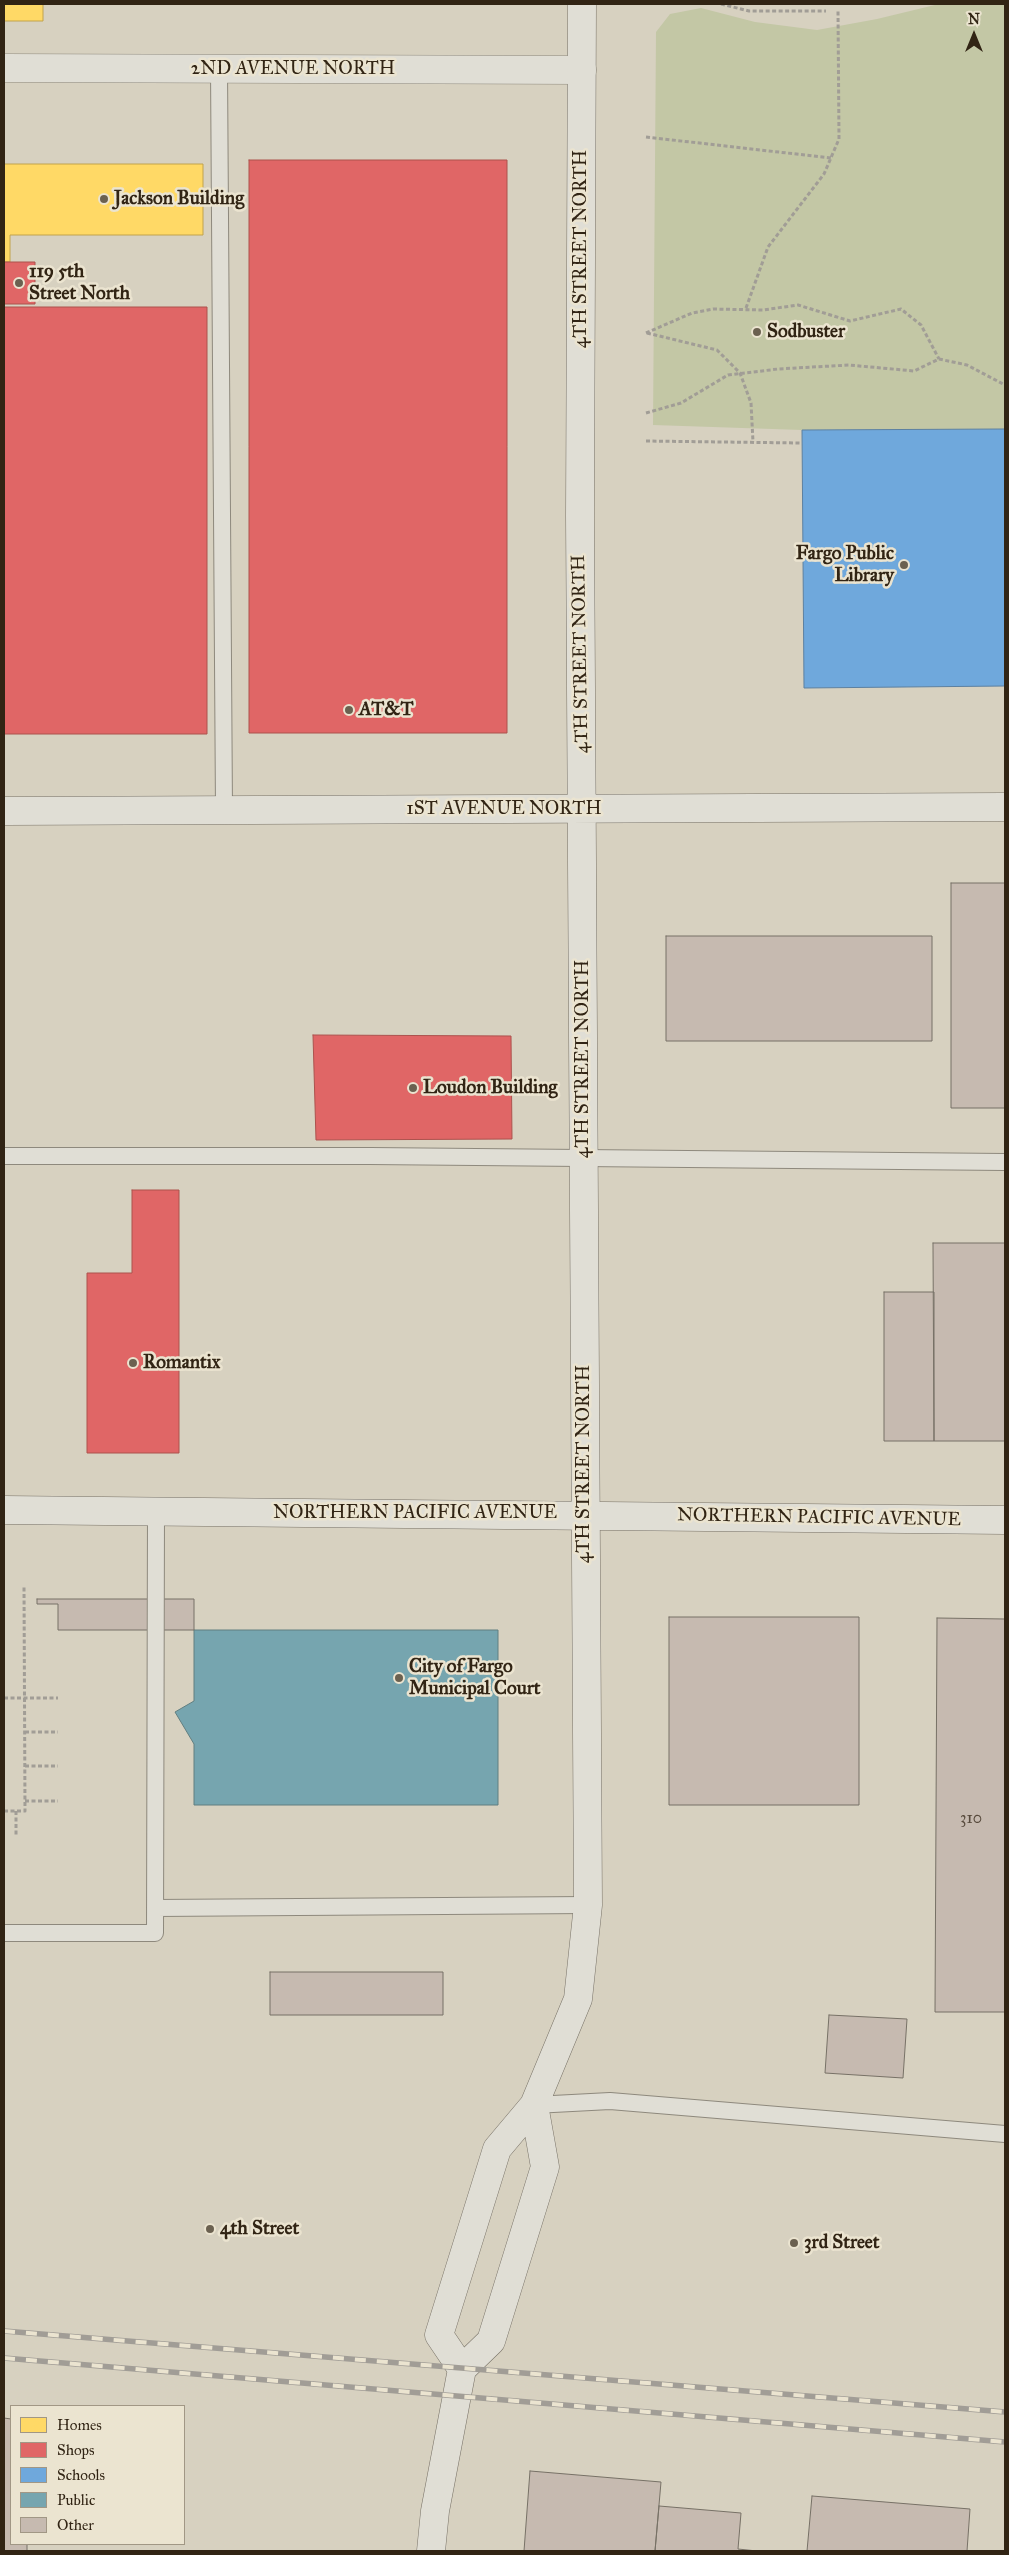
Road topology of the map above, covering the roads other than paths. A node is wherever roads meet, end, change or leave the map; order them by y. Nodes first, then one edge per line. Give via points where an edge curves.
1 (582, 4) edge
2 (4, 68) edge
3 (219, 68) junction
4 (582, 70) junction
5 (1005, 807) edge
6 (582, 808) junction
7 (224, 810) junction
8 (4, 811) edge
9 (4, 1156) edge
10 (583, 1158) junction
11 (1005, 1162) edge
12 (4, 1510) edge
13 (156, 1511) junction
14 (584, 1515) junction
15 (1005, 1520) edge
16 (588, 1905) junction
17 (156, 1908) junction
18 (4, 1934) edge
19 (534, 2105) junction
20 (1005, 2134) edge
21 (462, 2369) junction
22 (431, 2551) edge

1 - 4 street, 4TH STREET NORTH
2 - 3 street, 2ND AVENUE NORTH
3 - 4 street, 2ND AVENUE NORTH
3 - 7 lane
4 - 6 street, 4TH STREET NORTH
5 - 6 street, 1ST AVENUE NORTH
6 - 7 street, 1ST AVENUE NORTH
6 - 10 street, 4TH STREET NORTH
7 - 8 street, 1ST AVENUE NORTH
9 - 10 lane
10 - 11 lane
10 - 14 street, 4TH STREET NORTH
12 - 13 street, NORTHERN PACIFIC AVENUE
13 - 14 street, NORTHERN PACIFIC AVENUE
13 - 17 lane
14 - 15 street, NORTHERN PACIFIC AVENUE
14 - 16 street, 4TH STREET NORTH
16 - 17 lane
16 - 19 street, 4TH STREET NORTH via 578,1999
17 - 18 lane via 155,1934
19 - 20 lane via 610,2101
19 - 21 street via 545,2167 490,2341
19 - 21 street, 4TH STREET NORTH via 497,2149 439,2335
21 - 22 street via 435,2511

